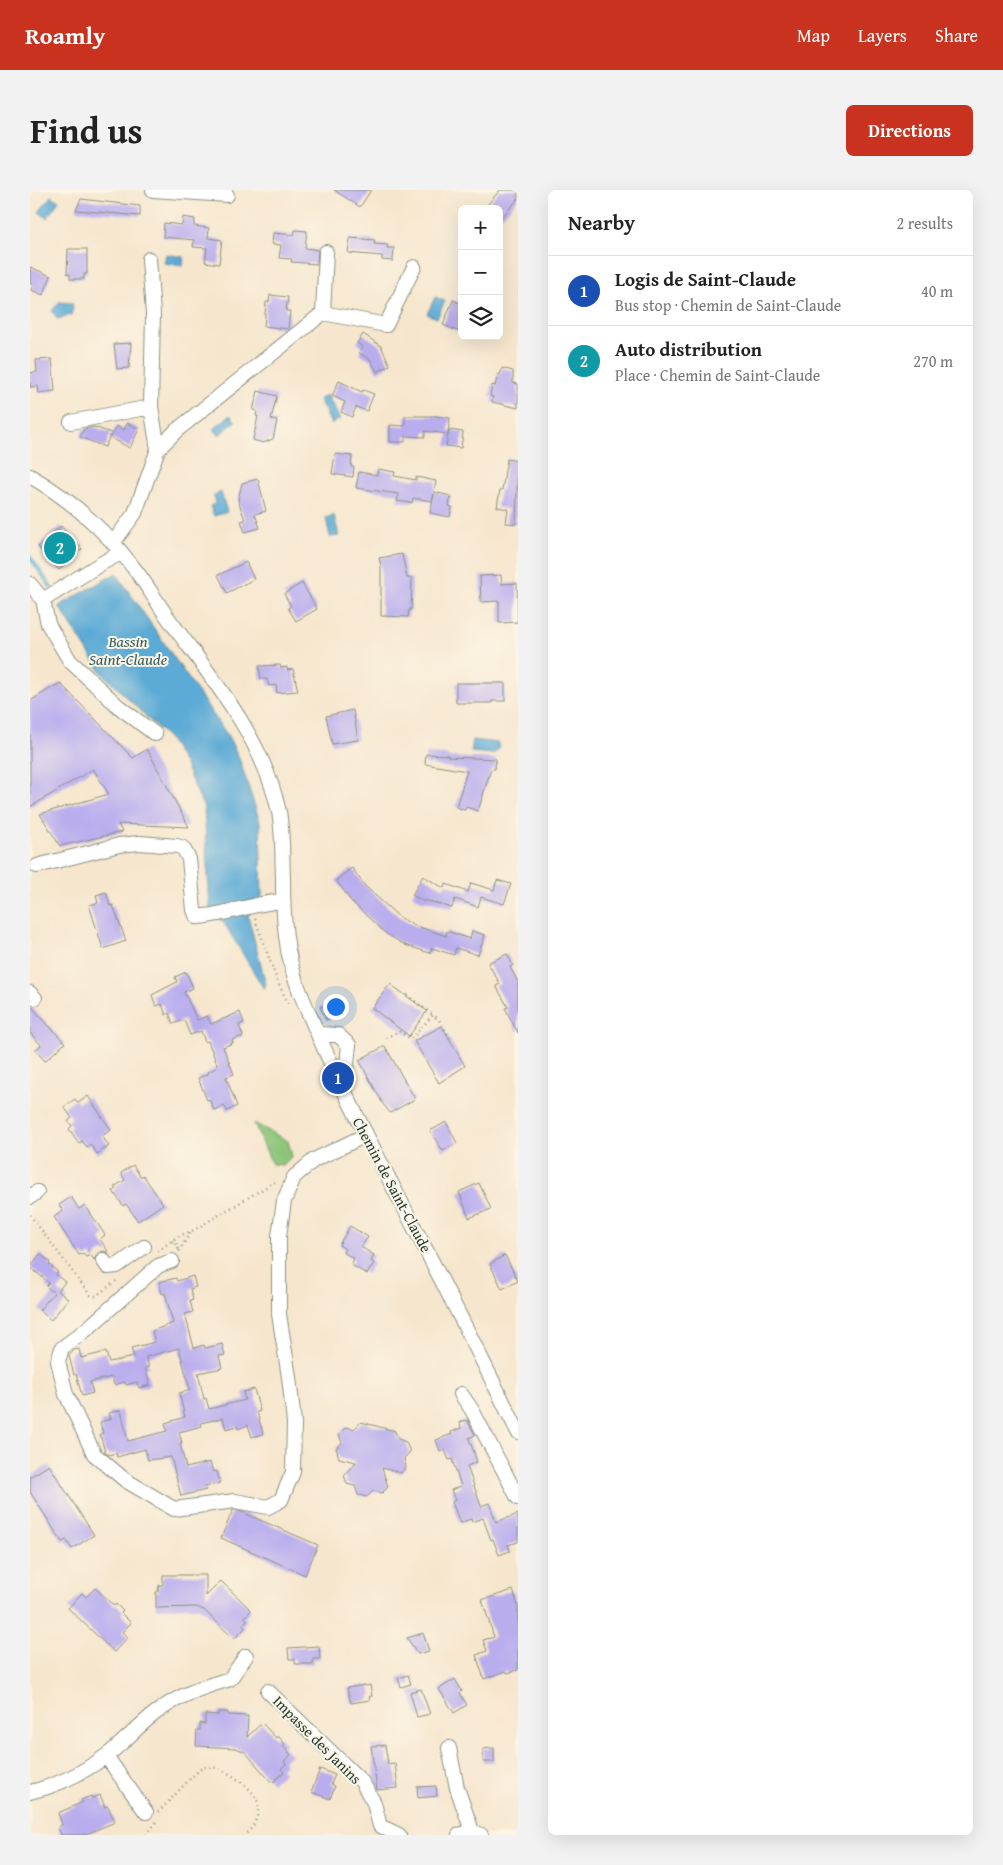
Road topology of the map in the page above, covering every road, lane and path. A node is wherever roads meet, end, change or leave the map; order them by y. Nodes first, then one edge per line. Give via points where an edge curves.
1 (153, 190) edge
2 (227, 195) dead end
3 (326, 252) dead end
4 (149, 259) dead end
5 (414, 267) dead end
6 (323, 313) junction
7 (151, 406) junction
8 (71, 422) dead end
9 (158, 449) junction
10 (30, 476) edge
11 (117, 548) junction
12 (30, 584) edge
13 (43, 600) junction
14 (155, 734) dead end
15 (37, 866) dead end
16 (283, 901) junction
17 (254, 918) dead end
18 (407, 995) dead end
19 (291, 1008) dead end
20 (433, 1015) junction
21 (319, 1034) junction
22 (386, 1038) dead end
23 (450, 1038) dead end
24 (344, 1091) junction
25 (366, 1135) junction
26 (294, 1177) junction
27 (172, 1241) dead end
28 (144, 1246) dead end
29 (175, 1256) junction
30 (103, 1260) dead end
31 (461, 1394) dead end
32 (518, 1432) edge
33 (518, 1498) edge
34 (246, 1656) dead end
35 (268, 1691) dead end
36 (449, 1748) dead end
37 (106, 1756) junction
38 (30, 1792) edge
39 (151, 1813) joint
40 (156, 1822) dead end
41 (477, 1833) edge
42 (145, 1835) edge
43 (244, 1835) edge
44 (399, 1835) edge
45 (459, 1835) edge

1 - 2 street
3 - 6 street
4 - 7 street
5 - 6 street via 386,325
6 - 9 street via 177,430
7 - 8 street
7 - 9 street
9 - 11 street via 135,512
10 - 11 street, Chemin de Saint-Claude via 66,499
11 - 13 street via 102,563
11 - 16 street, Chemin de Saint-Claude via 134,567 232,706 258,752 279,813
12 - 13 street
13 - 14 street via 48,624 70,661 118,706
15 - 16 street via 119,845 177,846 183,848 189,859 197,917
16 - 21 street, Chemin de Saint-Claude via 292,969
17 - 19 path via 278,983
18 - 20 path
20 - 22 path via 411,1039 399,1031
20 - 23 path
21 - 24 street, Chemin de Saint-Claude
21 - 24 street via 338,1034 352,1044
24 - 25 street, Chemin de Saint-Claude
25 - 26 street via 314,1160
25 - 32 street, Chemin de Saint-Claude
26 - 29 path via 279,1179 192,1231
26 - 29 street via 284,1201 279,1236 279,1314 290,1376 293,1472 281,1500 268,1507 235,1502 174,1509 125,1480 94,1454 66,1394 58,1361 62,1348 158,1266
27 - 29 path via 176,1242
28 - 30 street via 118,1266 108,1267
31 - 33 street
34 - 37 street via 230,1680 199,1688 160,1709
35 - 44 street, Impasse des Janins via 362,1782 374,1803 380,1826
36 - 41 street via 457,1788
37 - 38 street via 76,1774
37 - 39 street
39 - 43 path via 175,1796 198,1770 213,1767 229,1773 256,1798 255,1822
40 - 42 path
41 - 45 street

